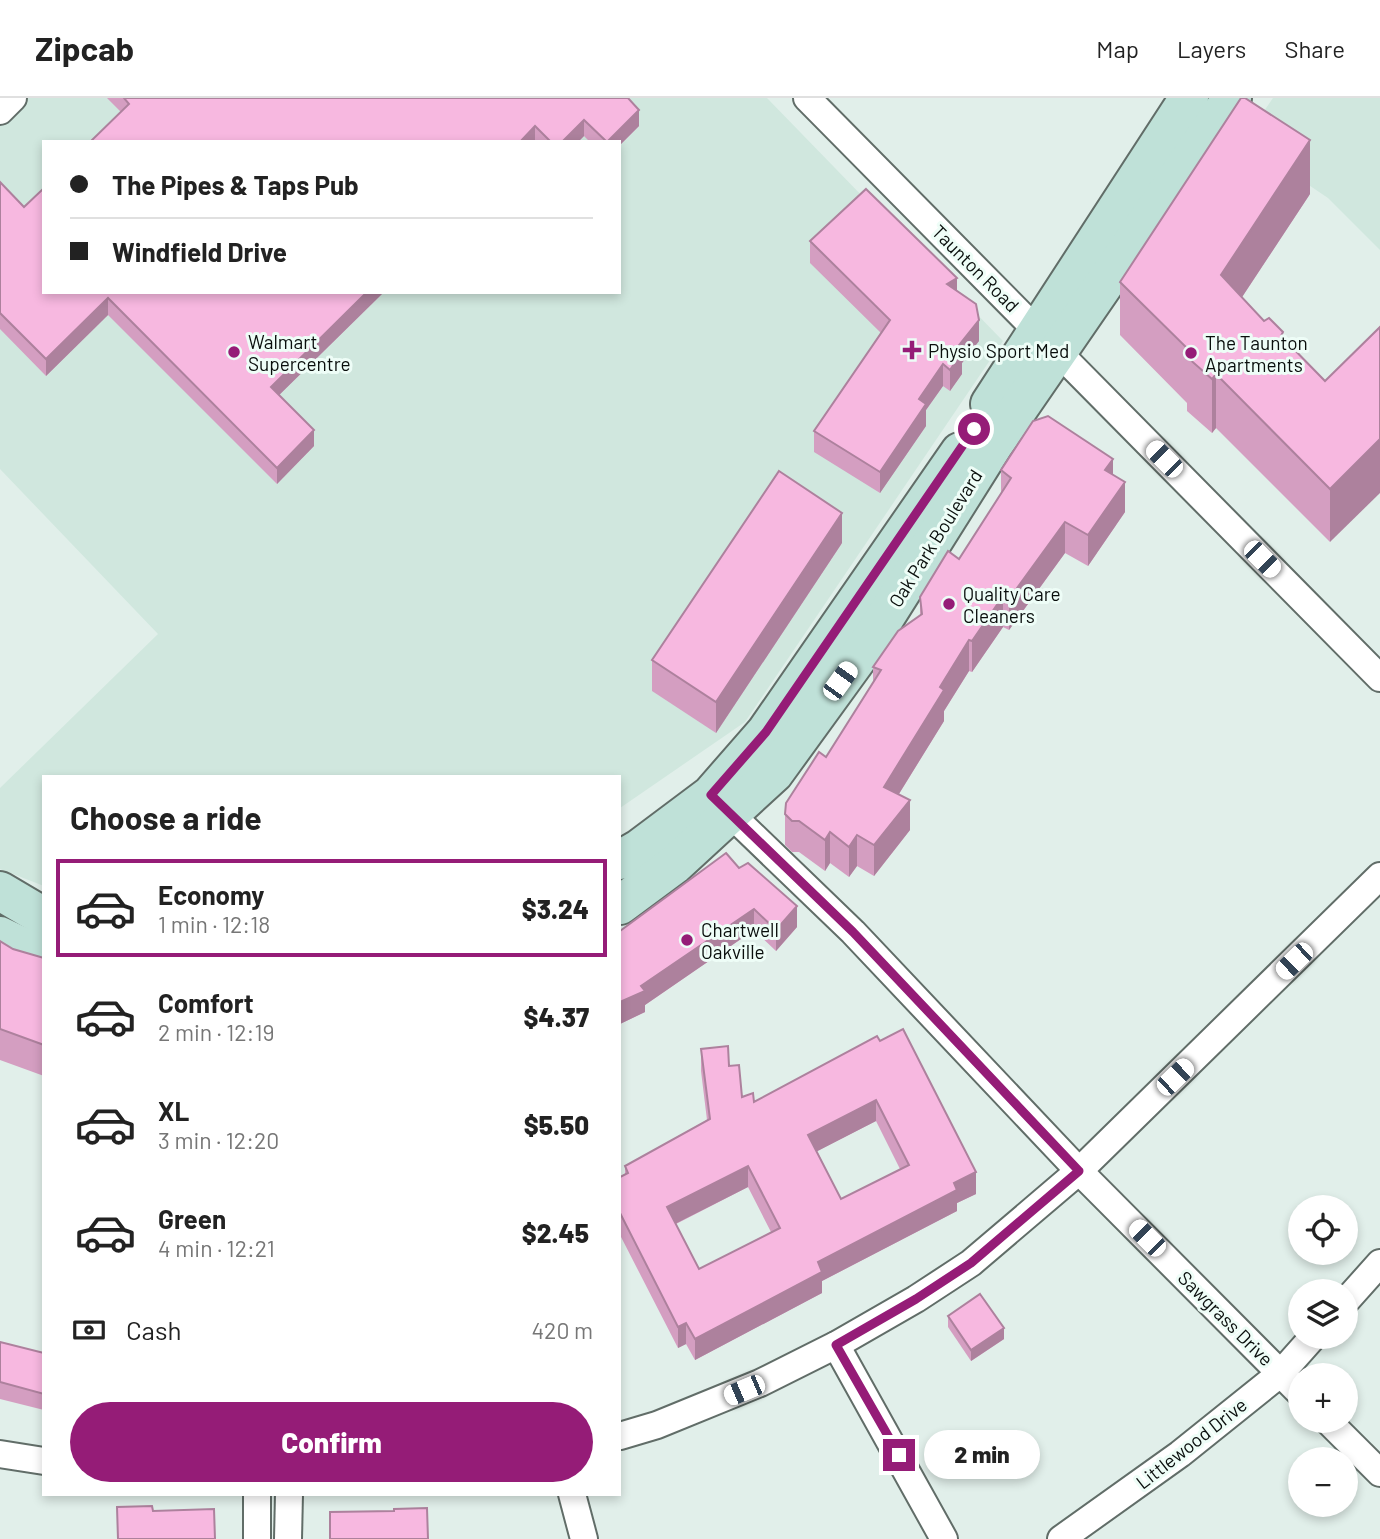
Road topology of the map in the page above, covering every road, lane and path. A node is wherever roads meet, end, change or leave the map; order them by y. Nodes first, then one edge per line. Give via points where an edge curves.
1 (13, 98) edge
2 (807, 98) edge
3 (1189, 98) edge
4 (1232, 98) edge
5 (0, 111) edge
6 (1046, 340) junction
7 (1380, 678) edge
8 (721, 805) junction
9 (621, 859) edge
10 (1380, 876) edge
11 (0, 891) edge
12 (621, 904) edge
13 (42, 916) edge
14 (0, 936) edge
15 (42, 954) edge
16 (1079, 1171) junction
17 (1380, 1263) edge
18 (1358, 1288) edge
19 (836, 1345) junction
20 (1302, 1349) edge
21 (1281, 1373) junction
22 (1288, 1380) edge
23 (1340, 1433) edge
24 (621, 1436) edge
25 (0, 1454) edge
26 (42, 1461) edge
27 (1380, 1473) edge
28 (257, 1496) edge
29 (289, 1496) edge
30 (573, 1496) edge
31 (257, 1539) edge
32 (288, 1539) edge
33 (584, 1539) edge
34 (944, 1539) edge
35 (1061, 1539) edge

1 - 5 street
2 - 6 street, Taunton Road
3 - 6 street, Oak Park Boulevard
4 - 6 street, Oak Park Boulevard
6 - 7 street, Taunton Road
6 - 8 street, Oak Park Boulevard via 958,455 766,732
8 - 9 street, Oak Park Boulevard
8 - 12 street, Oak Park Boulevard via 674,865
8 - 16 street, Sawgrass Drive via 853,932
10 - 16 street
11 - 13 street
14 - 15 street
16 - 19 street via 971,1263
16 - 21 street, Sawgrass Drive
17 - 18 street
19 - 24 street via 761,1383 657,1426
19 - 34 street
20 - 21 street, Littlewood Drive
21 - 22 street, Sawgrass Drive
21 - 35 street, Littlewood Drive via 1180,1454
23 - 27 street
25 - 26 street
28 - 31 street
29 - 32 street
30 - 33 street

